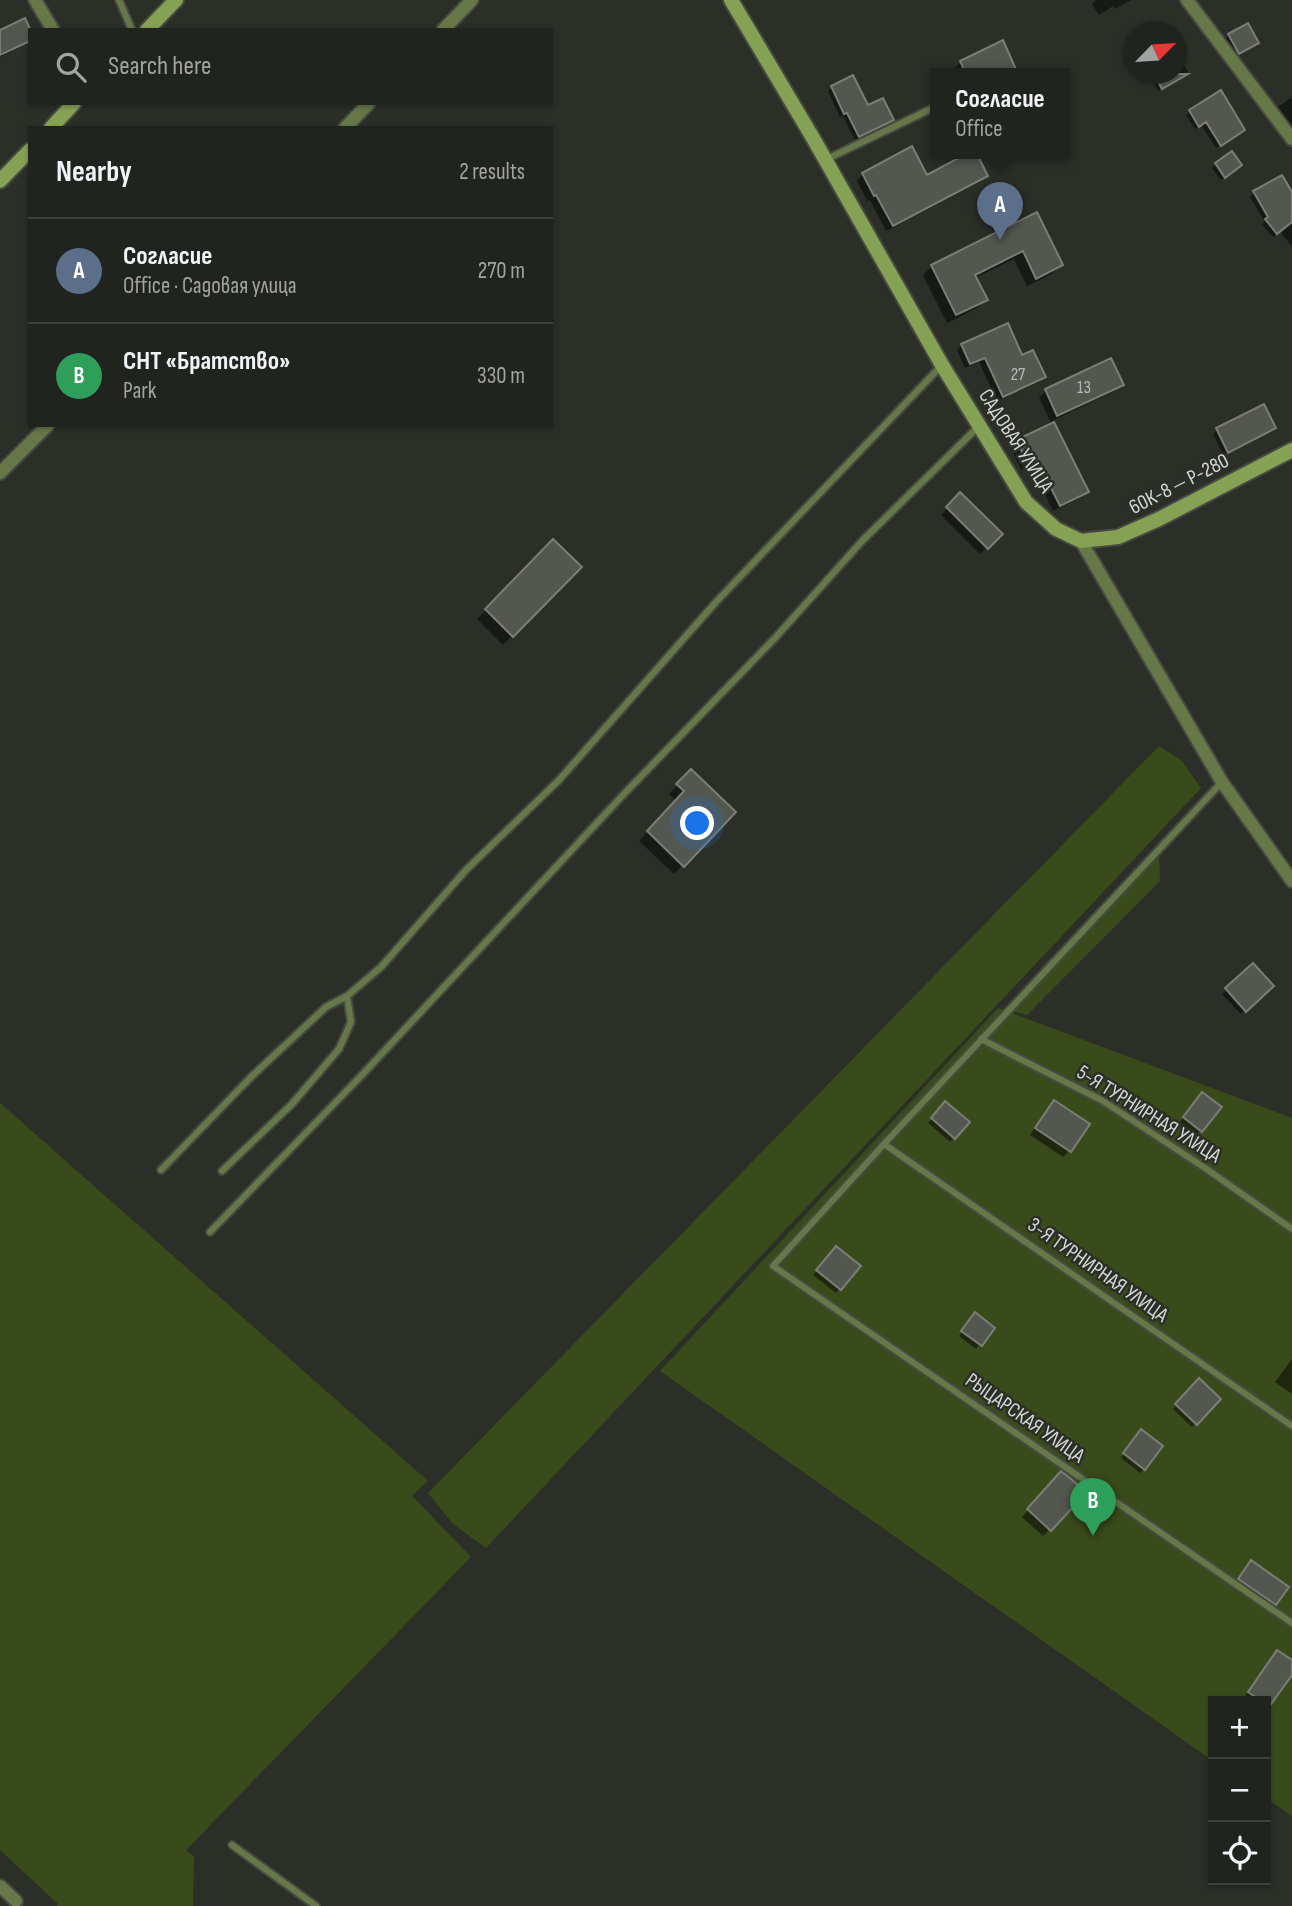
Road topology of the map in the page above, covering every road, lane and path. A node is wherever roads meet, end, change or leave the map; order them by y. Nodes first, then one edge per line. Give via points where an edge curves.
1 (35, 0) edge
2 (119, 0) edge
3 (176, 0) edge
4 (472, 0) edge
5 (731, 0) edge
6 (1187, 0) edge
7 (53, 28) edge
8 (131, 28) edge
9 (149, 28) edge
10 (445, 28) edge
11 (72, 105) edge
12 (367, 105) edge
13 (930, 109) edge
14 (53, 126) edge
15 (347, 126) edge
16 (1292, 139) edge
17 (28, 152) edge
18 (825, 160) junction
19 (0, 181) edge
20 (942, 365) junction
21 (979, 425) junction
22 (46, 427) edge
23 (1292, 450) edge
24 (0, 473) edge
25 (1081, 541) junction
26 (1222, 782) junction
27 (1292, 881) edge
28 (347, 996) junction
29 (981, 1039) junction
30 (884, 1144) junction
31 (161, 1170) dead end
32 (222, 1171) dead end
33 (1292, 1229) edge
34 (211, 1232) dead end
35 (1292, 1426) edge
36 (1292, 1623) edge
37 (232, 1845) dead end
38 (0, 1886) edge
39 (16, 1901) dead end
40 (316, 1906) edge

1 - 7 street
2 - 8 lane
3 - 9 street
4 - 10 street
5 - 18 street, САДОВАЯ УЛИЦА
6 - 16 street
11 - 14 street
12 - 15 street
13 - 18 lane
17 - 19 street
18 - 20 street, САДОВАЯ УЛИЦА
20 - 21 street, САДОВАЯ УЛИЦА
20 - 28 lane via 716,602 561,779 466,870 381,967
21 - 25 street, САДОВАЯ УЛИЦА via 1026,502 1056,529
21 - 34 lane via 863,540
22 - 24 street
23 - 25 street, 60К-8 — Р-280 via 1129,533
25 - 26 street
26 - 27 street
26 - 29 lane
28 - 31 lane via 326,1007 251,1077
28 - 32 lane via 351,1022 340,1049 292,1104
29 - 30 lane
29 - 33 lane, 5-Я ТУРНИРНАЯ УЛИЦА via 1103,1101
30 - 35 lane, 3-Я ТУРНИРНАЯ УЛИЦА
30 - 36 lane, РЫЦАРСКАЯ УЛИЦА via 773,1266
37 - 40 lane
38 - 39 street

